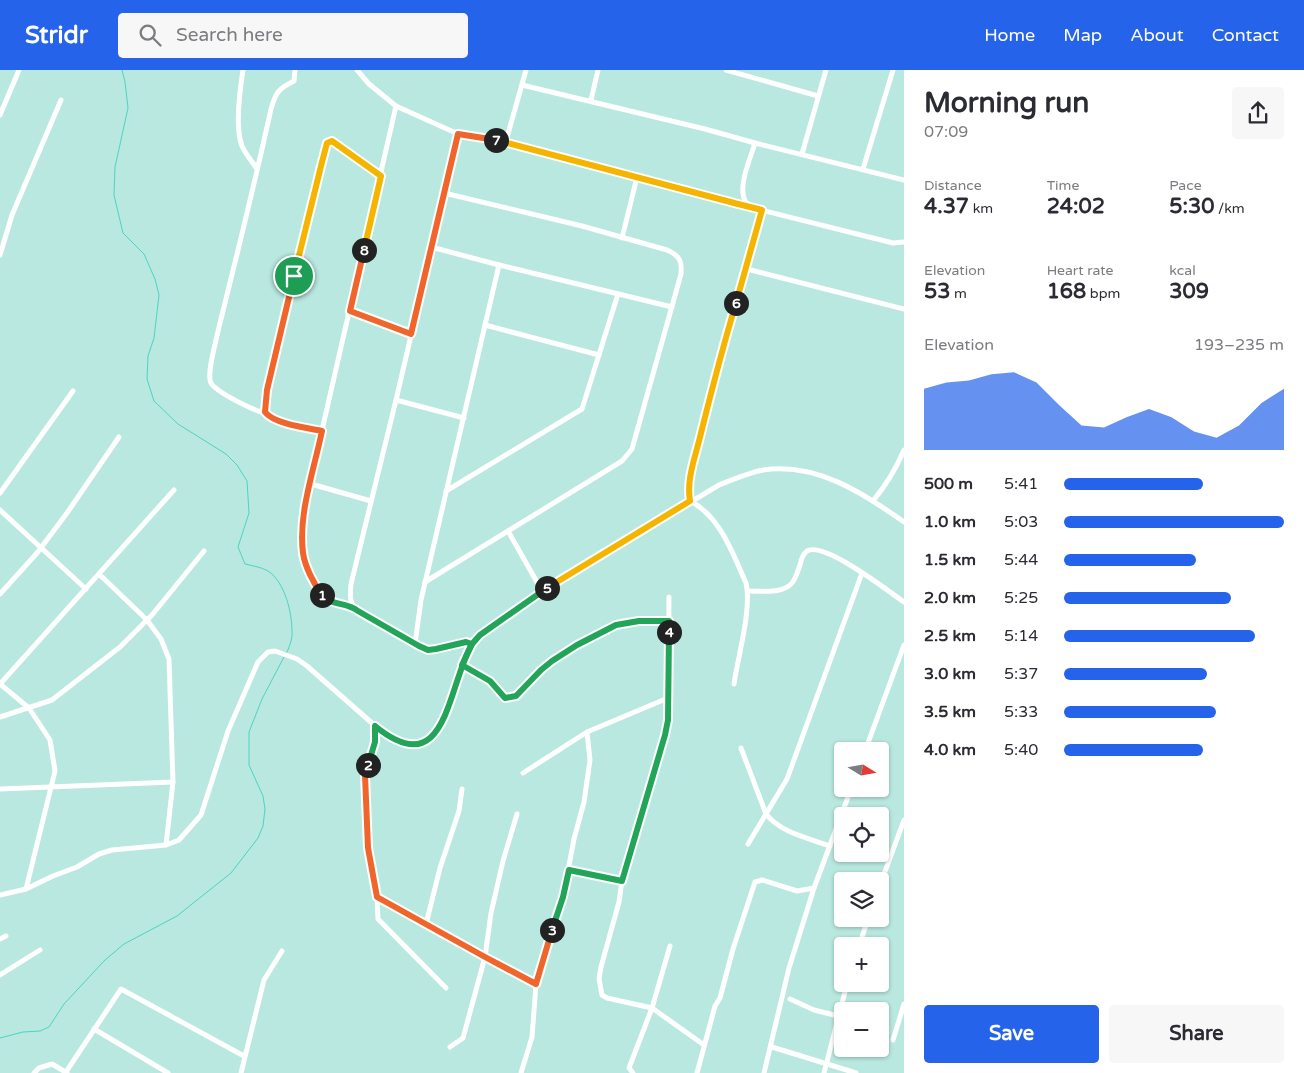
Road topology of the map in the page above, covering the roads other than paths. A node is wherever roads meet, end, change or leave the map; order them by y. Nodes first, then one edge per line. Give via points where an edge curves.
1 (19, 70) edge
2 (244, 70) edge
3 (295, 70) edge
4 (357, 70) edge
5 (526, 70) edge
6 (598, 70) edge
7 (726, 70) edge
8 (760, 70) edge
9 (826, 70) edge
10 (893, 70) edge
11 (758, 78) junction
12 (522, 85) junction
13 (818, 96) junction
14 (61, 100) dead end
15 (591, 100) junction
16 (396, 106) junction
17 (0, 115) edge
18 (458, 134) junction
19 (506, 141) junction
20 (755, 143) junction
21 (802, 154) junction
22 (258, 169) junction
23 (863, 169) junction
24 (381, 176) junction
25 (637, 177) junction
26 (904, 180) edge
27 (444, 192) junction
28 (750, 206) junction
29 (762, 210) junction
30 (622, 238) junction
31 (904, 242) edge
32 (431, 247) junction
33 (0, 255) edge
34 (499, 265) junction
35 (747, 269) junction
36 (618, 294) junction
37 (672, 307) junction
38 (904, 309) edge
39 (350, 311) junction
40 (485, 325) junction
41 (411, 334) junction
42 (599, 355) junction
43 (74, 391) dead end
44 (396, 400) junction
45 (267, 414) junction
46 (464, 418) junction
47 (322, 431) junction
48 (119, 437) dead end
49 (904, 450) edge
50 (311, 484) junction
51 (174, 490) dead end
52 (445, 492) junction
53 (0, 493) edge
54 (371, 500) junction
55 (690, 501) junction
56 (873, 501) junction
57 (0, 510) edge
58 (904, 522) edge
59 (508, 531) junction
60 (40, 549) junction
61 (204, 551) dead end
62 (862, 573) junction
63 (99, 574) junction
64 (425, 582) junction
65 (86, 589) junction
66 (542, 591) junction
67 (748, 592) junction
68 (0, 594) edge
69 (669, 597) dead end
70 (904, 602) edge
71 (352, 606) junction
72 (147, 620) junction
73 (669, 621) junction
74 (415, 644) junction
75 (472, 644) junction
76 (904, 645) edge
77 (462, 665) junction
78 (0, 684) edge
79 (734, 684) dead end
80 (668, 698) junction
81 (29, 708) junction
82 (0, 717) edge
83 (375, 726) junction
84 (587, 732) junction
85 (868, 742) edge
86 (741, 748) dead end
87 (523, 773) dead end
88 (174, 782) junction
89 (51, 788) junction
90 (0, 789) edge
91 (462, 789) dead end
92 (848, 798) edge
93 (517, 814) dead end
94 (766, 814) junction
95 (904, 820) edge
96 (166, 844) junction
97 (748, 844) dead end
98 (830, 846) junction
99 (569, 870) junction
100 (885, 872) edge
101 (622, 881) junction
102 (814, 888) junction
103 (26, 889) junction
104 (0, 895) edge
105 (377, 897) junction
106 (426, 924) junction
107 (6, 936) dead end
108 (0, 939) edge
109 (670, 946) dead end
110 (40, 950) dead end
111 (282, 952) dead end
112 (485, 957) junction
113 (0, 975) edge
114 (536, 984) junction
115 (446, 988) dead end
116 (790, 999) dead end
117 (904, 1004) edge
118 (652, 1008) junction
119 (834, 1015) edge
120 (902, 1020) edge
121 (94, 1029) junction
122 (834, 1032) edge
123 (894, 1040) dead end
124 (704, 1045) junction
125 (772, 1047) junction
126 (450, 1048) dead end
127 (244, 1056) junction
128 (826, 1064) junction
129 (34, 1073) edge
130 (67, 1073) edge
131 (168, 1073) edge
132 (240, 1073) edge
133 (521, 1073) edge
134 (633, 1073) edge
135 (697, 1073) edge
136 (764, 1073) edge
137 (824, 1073) edge
138 (856, 1073) edge

1 - 17 street
2 - 22 street via 239,115 241,143
3 - 22 street via 294,80 276,94
4 - 16 street
5 - 12 street
6 - 15 street
7 - 11 street
8 - 11 street
9 - 13 street
10 - 23 street
11 - 13 street
12 - 15 street
12 - 19 street
13 - 21 street
14 - 33 street via 12,215
15 - 20 street
16 - 18 street
16 - 24 street
18 - 19 street
18 - 27 street
19 - 25 street
20 - 21 street
20 - 28 street via 742,194
21 - 23 street
22 - 45 street via 210,376 212,384 237,402
23 - 26 street
24 - 39 street
24 - 45 street via 332,141 327,143 267,390
25 - 28 street
25 - 30 street
27 - 30 street
27 - 32 street
28 - 29 street
29 - 31 street via 893,243
29 - 35 street
30 - 37 street via 667,250 682,262
32 - 34 street
32 - 41 street
34 - 36 street
34 - 40 street
35 - 38 street
35 - 55 street via 720,356 688,491
36 - 37 street
36 - 42 street
37 - 59 street via 629,454
39 - 41 street
39 - 47 street
40 - 42 street
40 - 46 street
41 - 44 street
42 - 52 street via 582,409
43 - 53 street
44 - 46 street
44 - 54 street
45 - 47 street via 283,422
46 - 52 street
47 - 50 street
48 - 60 street
49 - 56 street via 887,484
50 - 54 street
50 - 71 street via 302,518 303,555 314,585 325,598 338,605
51 - 63 street
52 - 64 street
54 - 71 street via 350,584
55 - 56 street via 742,475 764,470 813,474 834,480
55 - 66 street
55 - 67 street via 701,506 721,532
56 - 58 street
57 - 60 street
59 - 64 street
59 - 66 street
60 - 65 street
60 - 68 street
61 - 72 street
62 - 67 street via 840,558 816,550 807,551 792,583 785,588
62 - 70 street
62 - 94 street via 794,763
63 - 65 street
63 - 72 street
64 - 74 street
65 - 78 street
66 - 75 street via 495,623
67 - 79 street
69 - 73 street
71 - 74 street
72 - 81 street via 120,647 52,700
72 - 88 street via 161,639 169,659
73 - 77 street via 616,625 552,661 511,698 505,698 490,681
73 - 80 street
74 - 75 street via 428,650 466,642
75 - 77 street
76 - 85 street
77 - 83 street via 444,718 429,740 405,744 389,738
78 - 81 street
80 - 84 street
80 - 101 street via 665,735
81 - 82 street
81 - 89 street via 50,740 55,771
83 - 96 street via 297,659 275,651 268,652 251,676 200,815 179,840
83 - 105 street via 375,742 365,778 368,848
84 - 87 street
84 - 99 street via 590,760
86 - 94 street
88 - 89 street
88 - 96 street
89 - 90 street
89 - 103 street
91 - 106 street via 459,811
92 - 98 street
93 - 112 street via 493,904
94 - 97 street
94 - 98 street via 781,828
95 - 100 street
96 - 103 street via 112,850
98 - 102 street
99 - 101 street
99 - 114 street
101 - 118 street via 600,967 599,989 607,998
102 - 124 street via 797,891 762,880 755,882
102 - 125 street via 789,968
103 - 104 street
105 - 106 street
105 - 115 street via 378,919
106 - 112 street
107 - 108 street
109 - 118 street
110 - 113 street
111 - 127 street via 264,980
112 - 114 street
112 - 126 street via 463,1038
114 - 133 street via 532,1037
116 - 119 street
117 - 120 street
118 - 124 street
118 - 134 street via 629,1068
120 - 123 street
121 - 127 street via 121,989
121 - 130 street
121 - 131 street
122 - 128 street
124 - 135 street
125 - 128 street
125 - 136 street
127 - 132 street
128 - 137 street
128 - 138 street
129 - 130 street via 52,1064

